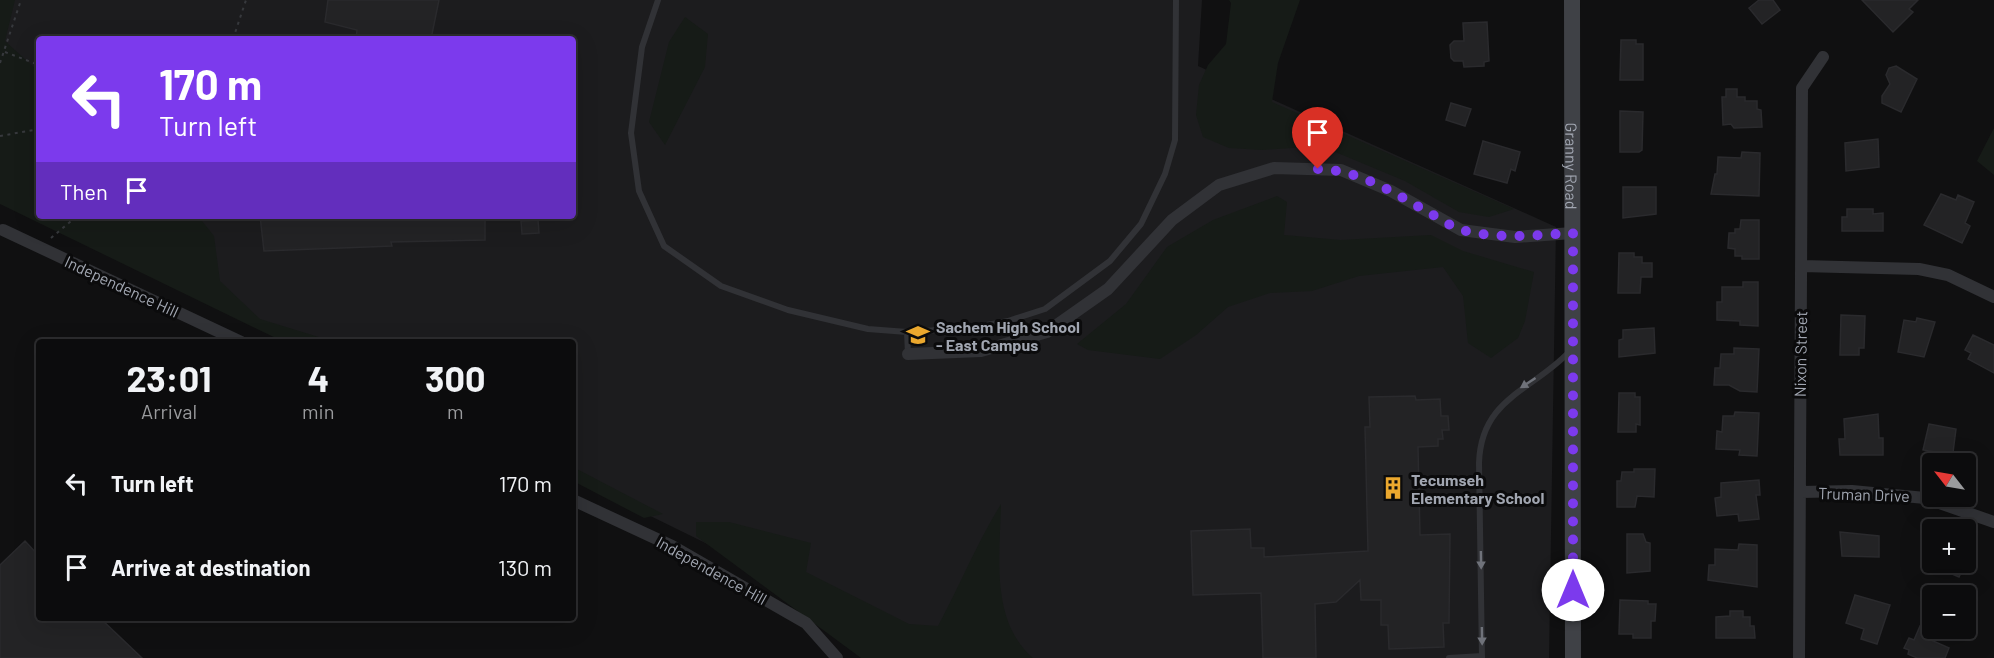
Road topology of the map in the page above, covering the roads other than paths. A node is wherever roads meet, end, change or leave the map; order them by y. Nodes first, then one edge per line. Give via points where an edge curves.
1 (658, 0) edge
2 (1176, 0) edge
3 (1572, 0) edge
4 (1823, 57) dead end
5 (3, 230) dead end
6 (1573, 233) junction
7 (1802, 266) junction
8 (1994, 297) edge
9 (908, 332) junction
10 (235, 339) edge
11 (1574, 348) junction
12 (908, 354) joint
13 (1801, 492) junction
14 (576, 501) edge
15 (1994, 522) edge
16 (1482, 657) edge
17 (837, 658) edge
18 (1449, 658) edge
19 (1573, 658) edge
20 (1799, 658) edge

1 - 9 lane via 642,47 630,133 639,191 664,246 721,286 788,310 868,330
2 - 9 lane via 1175,140 1165,174 1141,224 1110,261 1045,309 971,328
3 - 6 street, Granny Road
4 - 7 street, Nixon Street via 1802,88
5 - 10 street, Independence Hill
6 - 11 street, Granny Road
6 - 12 street via 1515,237 1461,230 1391,191 1341,170 1274,168 1219,185 1172,220 1108,289 1047,332 981,351
7 - 8 street via 1919,269 1948,275
7 - 13 street, Nixon Street
9 - 12 lane
11 -> 16 lane via 1506,399 1481,440
11 - 19 street, Granny Road
13 - 15 street, Truman Drive via 1893,493 1925,498
13 - 20 street, Nixon Street
14 - 17 street, Independence Hill via 672,546 806,623
16 - 18 lane

